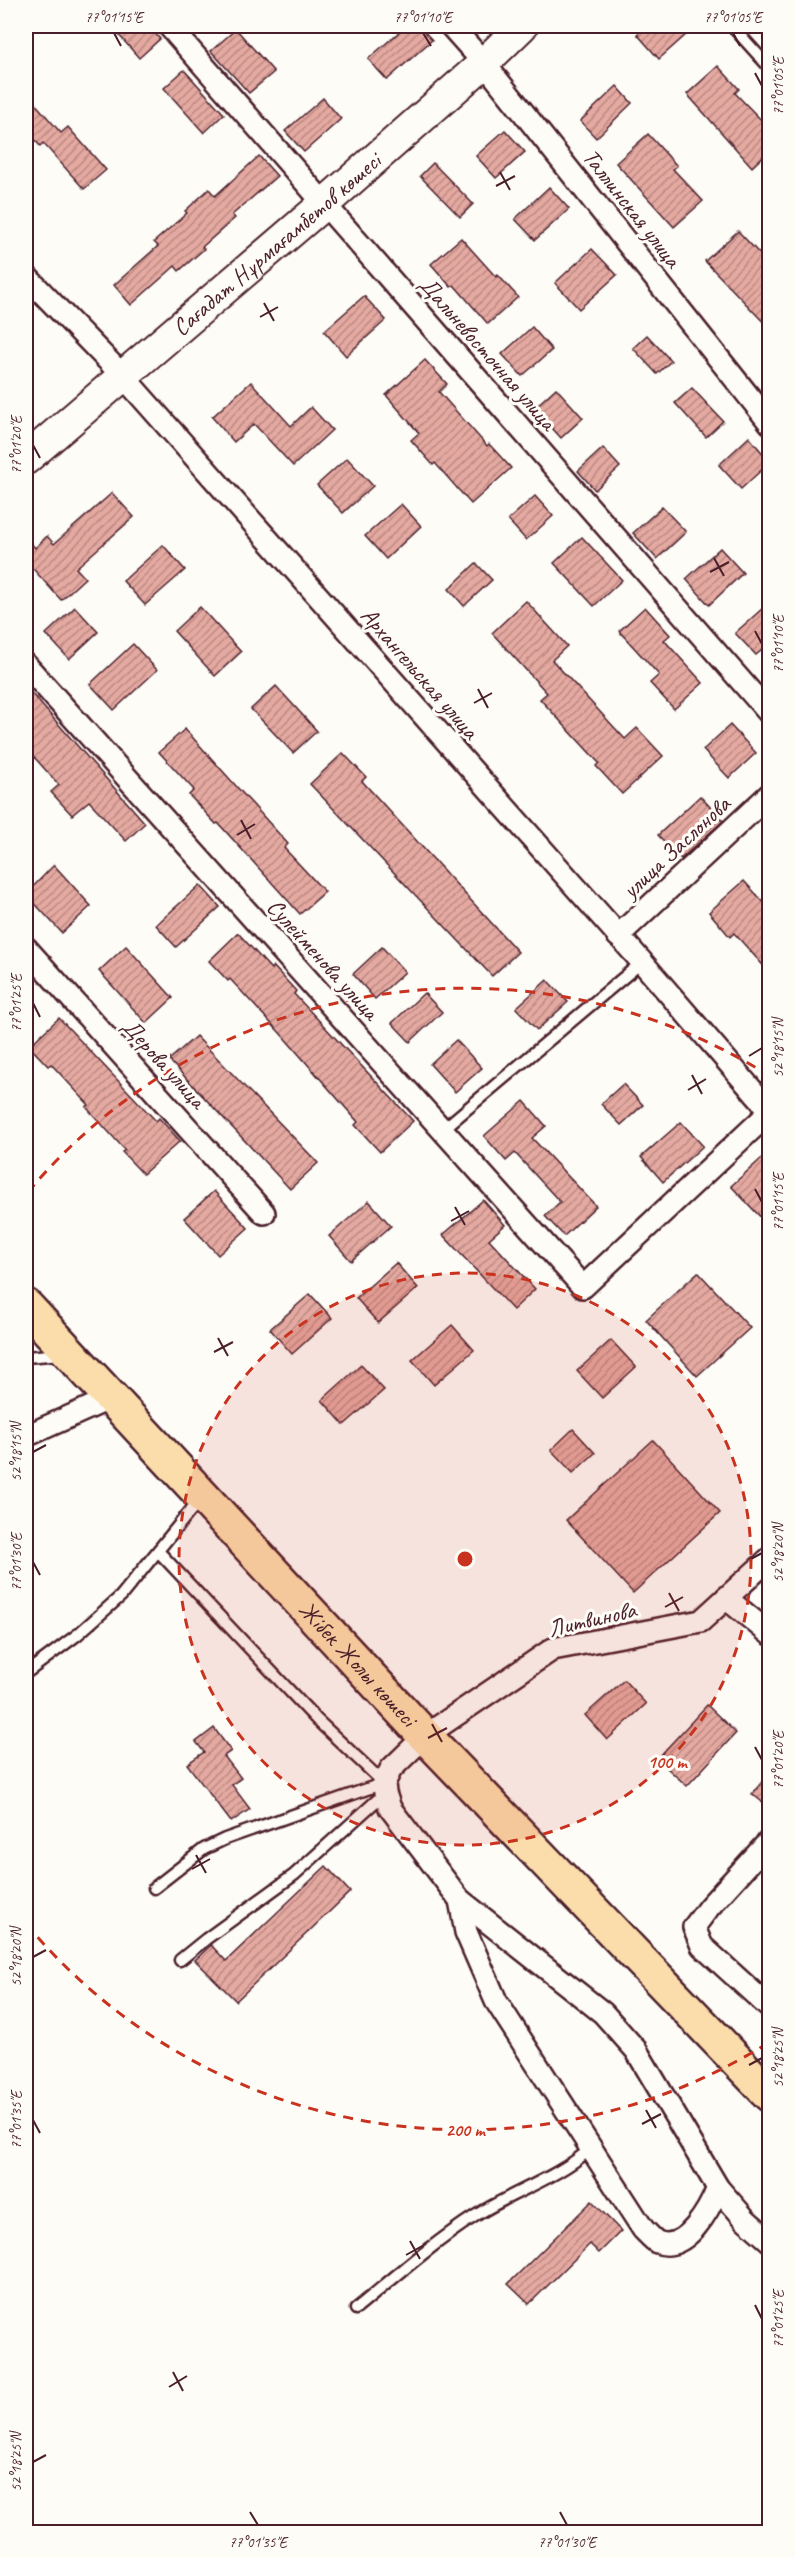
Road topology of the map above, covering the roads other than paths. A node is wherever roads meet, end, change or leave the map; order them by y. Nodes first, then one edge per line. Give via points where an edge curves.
1 (169, 26) edge
2 (451, 26) edge
3 (522, 26) edge
4 (732, 26) edge
5 (484, 63) junction
6 (770, 68) edge
7 (324, 204) junction
8 (26, 276) edge
9 (123, 376) junction
10 (770, 423) edge
11 (26, 459) edge
12 (26, 665) edge
13 (770, 714) edge
14 (770, 794) edge
15 (618, 936) junction
16 (26, 948) edge
17 (642, 962) junction
18 (770, 1111) edge
19 (442, 1130) junction
20 (264, 1213) dead end
21 (26, 1306) edge
22 (70, 1353) junction
23 (26, 1357) edge
24 (111, 1398) junction
25 (26, 1436) edge
26 (202, 1497) junction
27 (158, 1551) junction
28 (770, 1558) edge
29 (726, 1599) junction
30 (770, 1634) edge
31 (26, 1672) edge
32 (424, 1736) junction
33 (385, 1788) junction
34 (770, 1840) edge
35 (154, 1888) dead end
36 (460, 1900) junction
37 (180, 1960) dead end
38 (770, 2008) edge
39 (770, 2095) edge
40 (590, 2149) junction
41 (718, 2188) junction
42 (770, 2241) edge
43 (356, 2309) dead end

1 - 7 street, Дальневосточная улица
2 - 5 street, Таллинская улица
3 - 5 main road, Сағадат Нұрмағамбетов көшесі
4 - 6 lane
5 - 7 main road, Сағадат Нұрмағамбетов көшесі
5 - 10 street, Таллинская улица
7 - 9 main road, Сағадат Нұрмағамбетов көшесі
7 - 13 street, Дальневосточная улица
8 - 9 street, Архангельская улица
9 - 11 main road, Сағадат Нұрмағамбетов көшесі
9 - 15 street, Архангельская улица
12 - 19 street, Сулейменова улица
14 - 15 street, улица Заслонова
15 - 17 street, Архангельская улица
16 - 20 street, Дерова улица
17 - 18 street, Архангельская улица
17 - 19 lane
18 - 19 street, Сулейменова улица via 583,1287
21 - 22 highway, Жібек Жолы көшесі
22 - 23 lane
22 - 24 highway, Жібек Жолы көшесі
24 - 25 street
24 - 26 highway, Жібек Жолы көшесі
26 - 27 lane
26 - 32 highway, Жібек Жолы көшесі
27 - 31 lane via 121,1596
27 - 33 lane
28 - 29 street, Литвинова
29 - 30 street
29 - 32 street, Литвинова via 701,1621 553,1650
32 - 33 street, Литвинова via 391,1769
32 - 39 highway, Жібек Жолы көшесі
33 - 35 lane via 225,1839 204,1849
33 - 36 street via 390,1808
33 - 37 lane via 294,1875
34 - 38 street via 694,1927 702,1946
36 - 40 street via 466,1932 496,2001
36 - 41 street via 603,2013 636,2050
40 - 41 street via 655,2241 675,2243 692,2230 708,2212
40 - 43 lane via 432,2246
41 - 42 street

